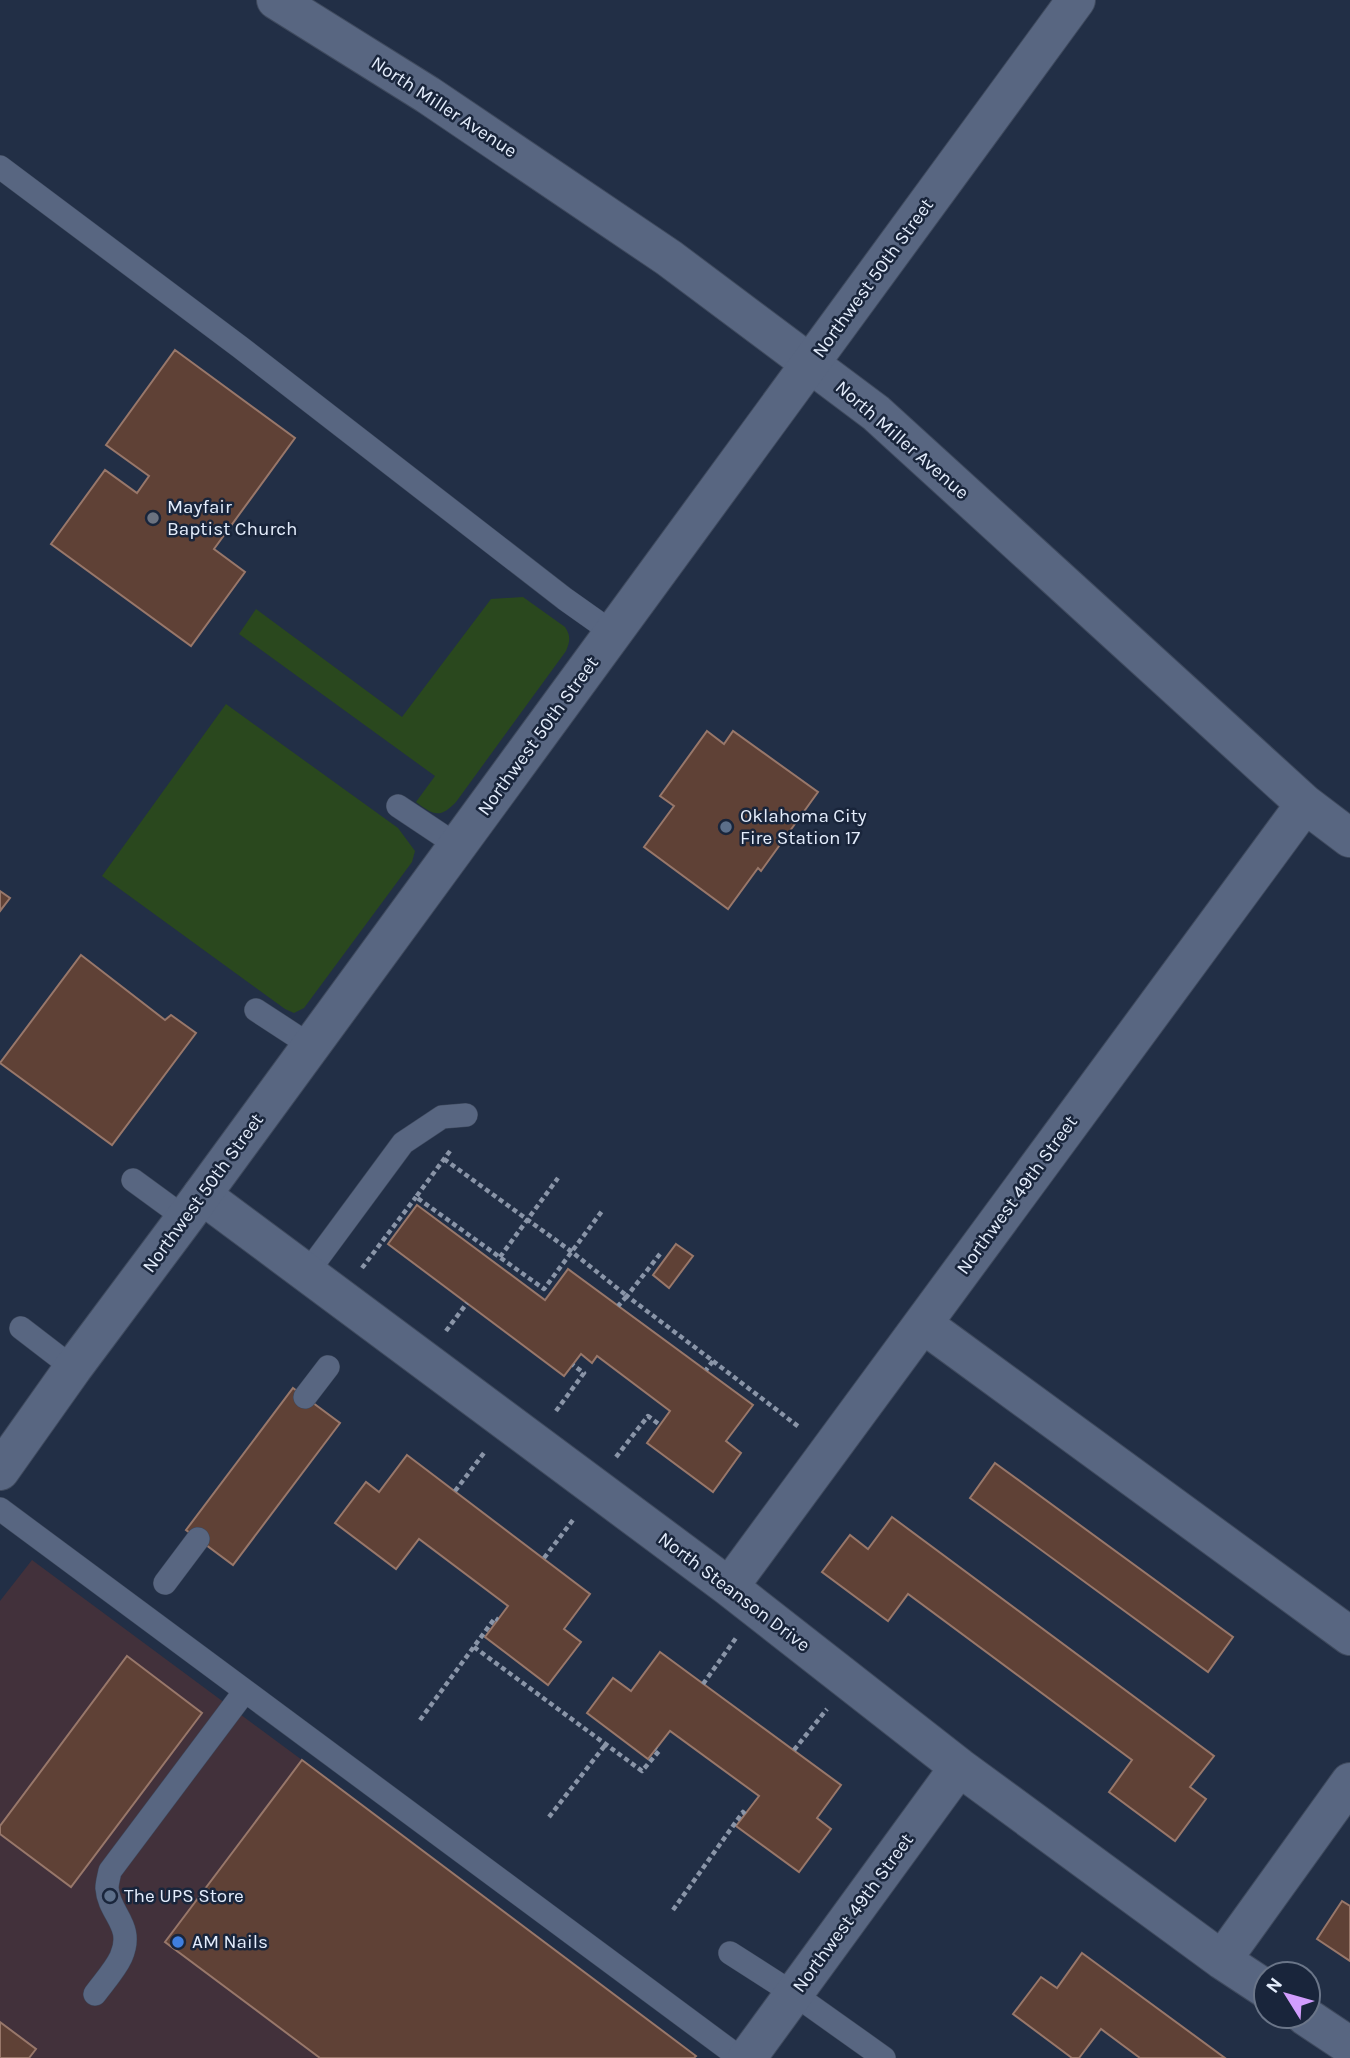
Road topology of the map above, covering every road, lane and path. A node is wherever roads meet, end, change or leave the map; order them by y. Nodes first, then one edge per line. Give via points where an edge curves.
1 (275, 0) edge
2 (1076, 0) edge
3 (0, 167) edge
4 (811, 364) junction
5 (613, 633) junction
6 (1305, 804) junction
7 (398, 806) dead end
8 (1350, 838) edge
9 (458, 846) junction
10 (256, 1010) dead end
11 (311, 1046) junction
12 (466, 1115) dead end
13 (452, 1148) dead end
14 (444, 1159) junction
15 (558, 1178) dead end
16 (133, 1180) dead end
17 (416, 1197) junction
18 (193, 1206) junction
19 (602, 1211) dead end
20 (528, 1220) junction
21 (572, 1252) junction
22 (660, 1254) dead end
23 (500, 1257) junction
24 (307, 1273) junction
25 (355, 1277) dead end
26 (627, 1296) junction
27 (467, 1303) dead end
28 (618, 1306) dead end
29 (923, 1324) junction
30 (20, 1328) dead end
31 (439, 1340) dead end
32 (713, 1361) junction
33 (573, 1365) dead end
34 (328, 1367) dead end
35 (73, 1368) junction
36 (706, 1370) dead end
37 (306, 1397) dead end
38 (554, 1413) dead end
39 (660, 1425) dead end
40 (803, 1430) dead end
41 (489, 1447) dead end
42 (615, 1458) dead end
43 (0, 1471) edge
44 (455, 1491) dead end
45 (0, 1509) edge
46 (578, 1514) dead end
47 (198, 1539) dead end
48 (544, 1558) dead end
49 (165, 1583) dead end
50 (729, 1587) junction
51 (498, 1620) dead end
52 (739, 1635) dead end
53 (1350, 1636) edge
54 (474, 1647) junction
55 (703, 1684) dead end
56 (246, 1691) junction
57 (831, 1703) dead end
58 (420, 1720) dead end
59 (606, 1744) junction
60 (656, 1749) dead end
61 (794, 1750) dead end
62 (959, 1767) junction
63 (1350, 1783) edge
64 (745, 1814) dead end
65 (549, 1817) dead end
66 (673, 1910) dead end
67 (730, 1953) dead end
68 (1222, 1960) junction
69 (1252, 1980) edge
70 (95, 1994) dead end
71 (794, 1994) junction
72 (1322, 2027) edge
73 (1350, 2046) edge
74 (740, 2058) edge
75 (747, 2058) edge
76 (884, 2058) edge

1 - 4 street, North Miller Avenue via 428,95 669,258
2 - 4 street, Northwest 50th Street
3 - 5 lane
4 - 5 street, Northwest 50th Street
4 - 6 street, North Miller Avenue via 876,413
5 - 9 street, Northwest 50th Street
6 - 8 street, North Miller Avenue
6 - 29 street, Northwest 49th Street
7 - 9 lane
9 - 11 street, Northwest 50th Street
10 - 11 lane
11 - 18 street, Northwest 50th Street
12 - 24 lane via 442,1117 403,1143
13 - 14 path
14 - 17 path
14 - 20 path
15 - 20 path
16 - 18 lane
17 - 23 path
17 - 25 path
18 - 24 street, North Steanson Drive
18 - 35 street, Northwest 50th Street
19 - 21 path
20 - 21 path
20 - 23 path
21 - 23 path via 544,1289
21 - 26 path
22 - 26 path
24 - 50 street, North Steanson Drive
26 - 28 path
26 - 32 path
27 - 31 path
29 - 50 street, Northwest 49th Street
29 - 53 street
30 - 35 lane
32 - 36 path
32 - 40 path
33 - 38 path via 584,1373
34 - 37 lane
35 - 43 street, Northwest 50th Street
39 - 42 path via 648,1416
41 - 44 path
45 - 56 lane
46 - 48 path
47 - 49 lane
50 - 62 street, North Steanson Drive
51 - 54 path via 495,1618
52 - 55 path
54 - 58 path
54 - 59 path
56 - 70 lane via 110,1871 107,1888 124,1926 125,1940 121,1957
56 - 74 lane
57 - 61 path
59 - 60 path via 642,1771 659,1751
59 - 65 path
62 - 68 street, North Steanson Drive
62 - 71 street, Northwest 49th Street
63 - 68 street
64 - 66 path
67 - 71 lane
68 - 69 street, North Steanson Drive
71 - 75 street, Northwest 49th Street
71 - 76 lane
72 - 73 street

